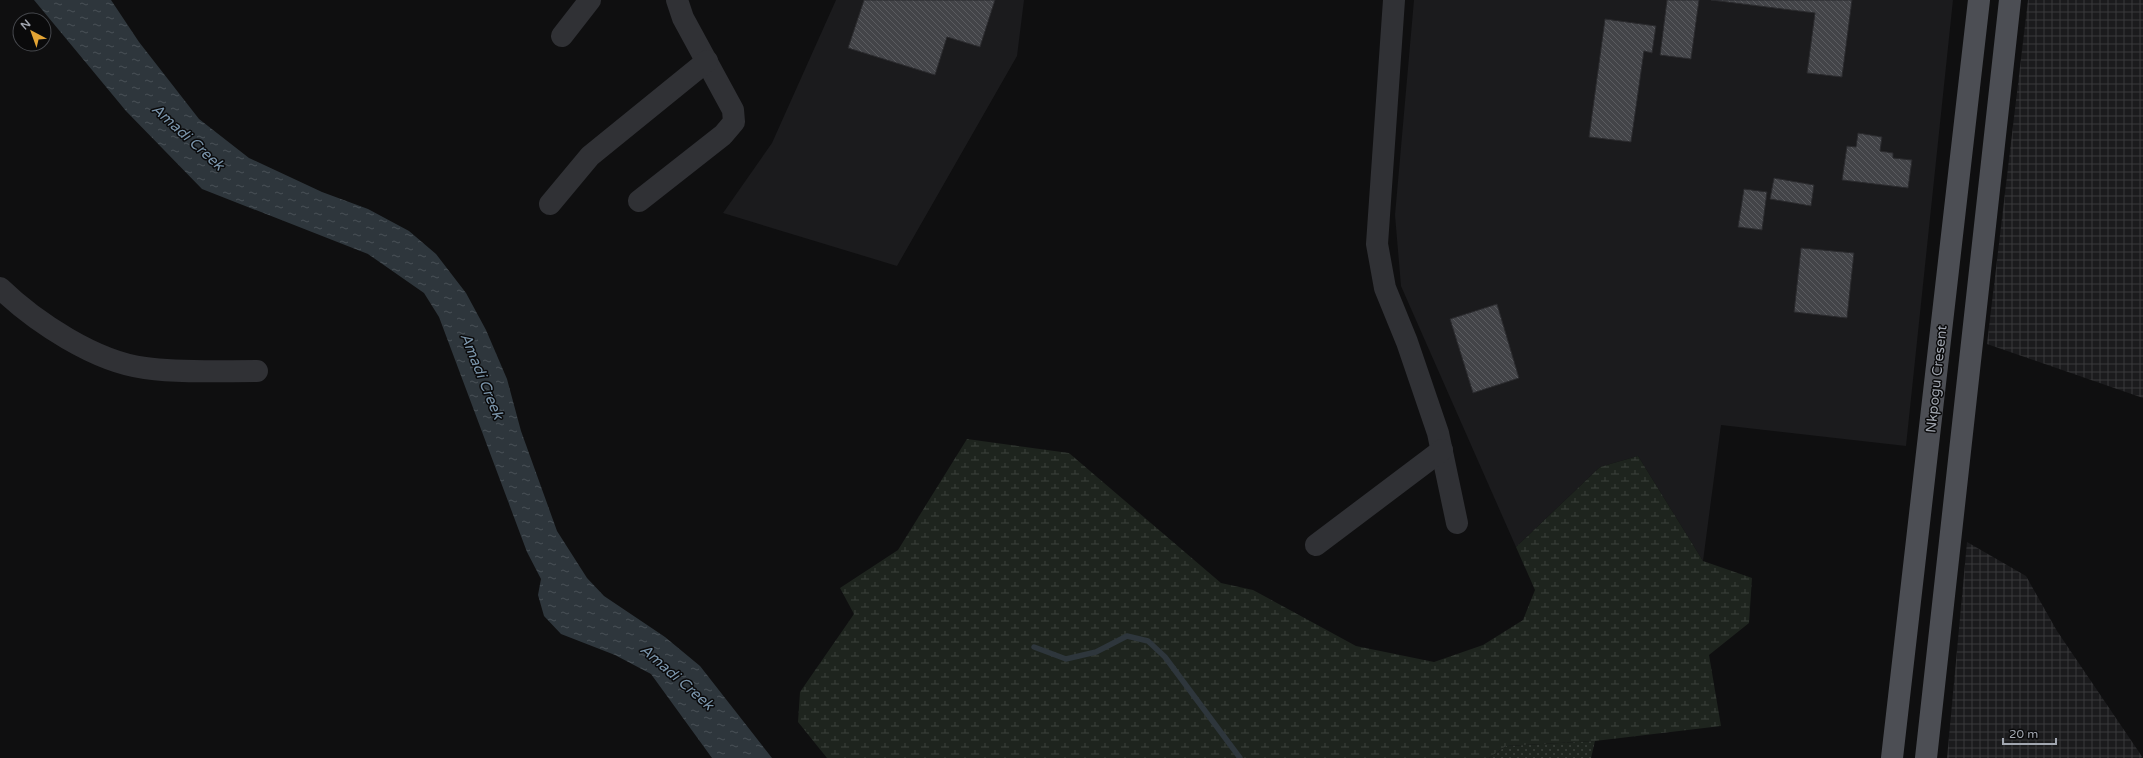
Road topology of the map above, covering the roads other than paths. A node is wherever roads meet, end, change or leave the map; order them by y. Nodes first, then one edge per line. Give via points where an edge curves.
1 (590, 0) edge
2 (677, 0) edge
3 (1394, 0) edge
4 (1979, 0) edge
5 (2010, 0) edge
6 (562, 36) dead end
7 (706, 61) junction
8 (639, 201) dead end
9 (550, 204) dead end
10 (0, 288) edge
11 (257, 371) dead end
12 (1442, 450) junction
13 (1457, 523) dead end
14 (1316, 545) dead end
15 (1892, 758) edge
16 (1926, 758) edge

1 - 6 street
2 - 7 street via 683,18
3 - 12 street via 1377,244 1385,288 1432,413
4 - 15 main road, Nkpogu Cresent
5 - 16 main road
7 - 8 street via 733,110 734,122 722,135
7 - 9 street via 590,156
10 - 11 street via 20,308 56,333 106,357 143,368
12 - 13 street
12 - 14 street

